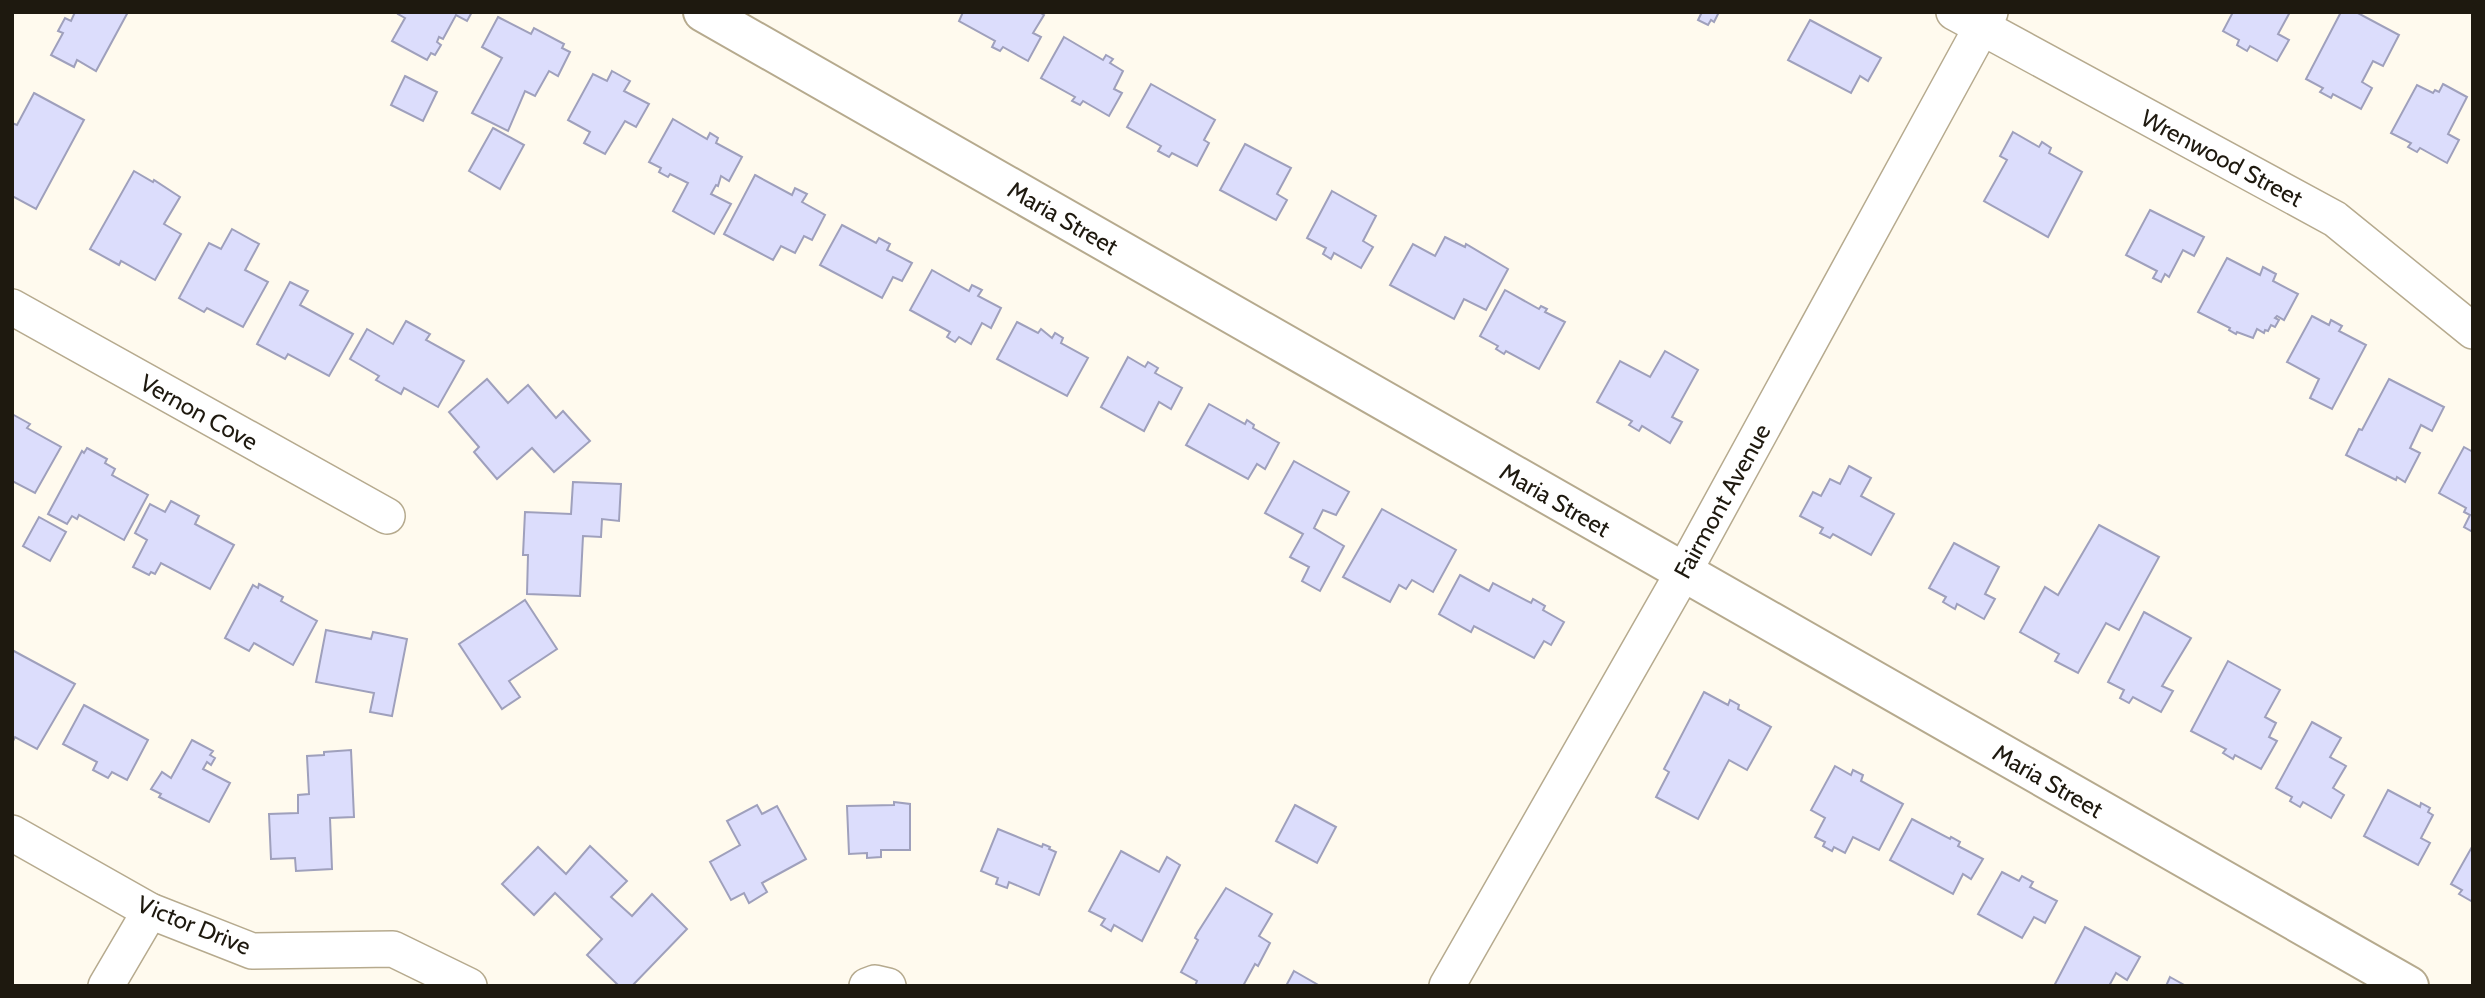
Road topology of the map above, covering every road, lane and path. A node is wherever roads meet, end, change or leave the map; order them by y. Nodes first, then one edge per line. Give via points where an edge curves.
1 (703, 12) edge
2 (1975, 17) edge
3 (12, 307) edge
4 (2473, 331) edge
5 (387, 516) dead end
6 (1683, 573) junction
7 (12, 833) edge
8 (150, 911) junction
9 (106, 986) edge
10 (469, 986) edge
11 (1447, 986) edge
12 (2409, 986) edge

1 - 6 street, Maria Street
2 - 4 street, Wrenwood Street via 2335,219
2 - 6 street, Fairmont Avenue
3 - 5 street, Vernon Cove
6 - 11 street, Fairmont Avenue
6 - 12 street, Maria Street
7 - 8 street, Victor Drive
8 - 9 street
8 - 10 street, Victor Drive via 252,951 393,949

